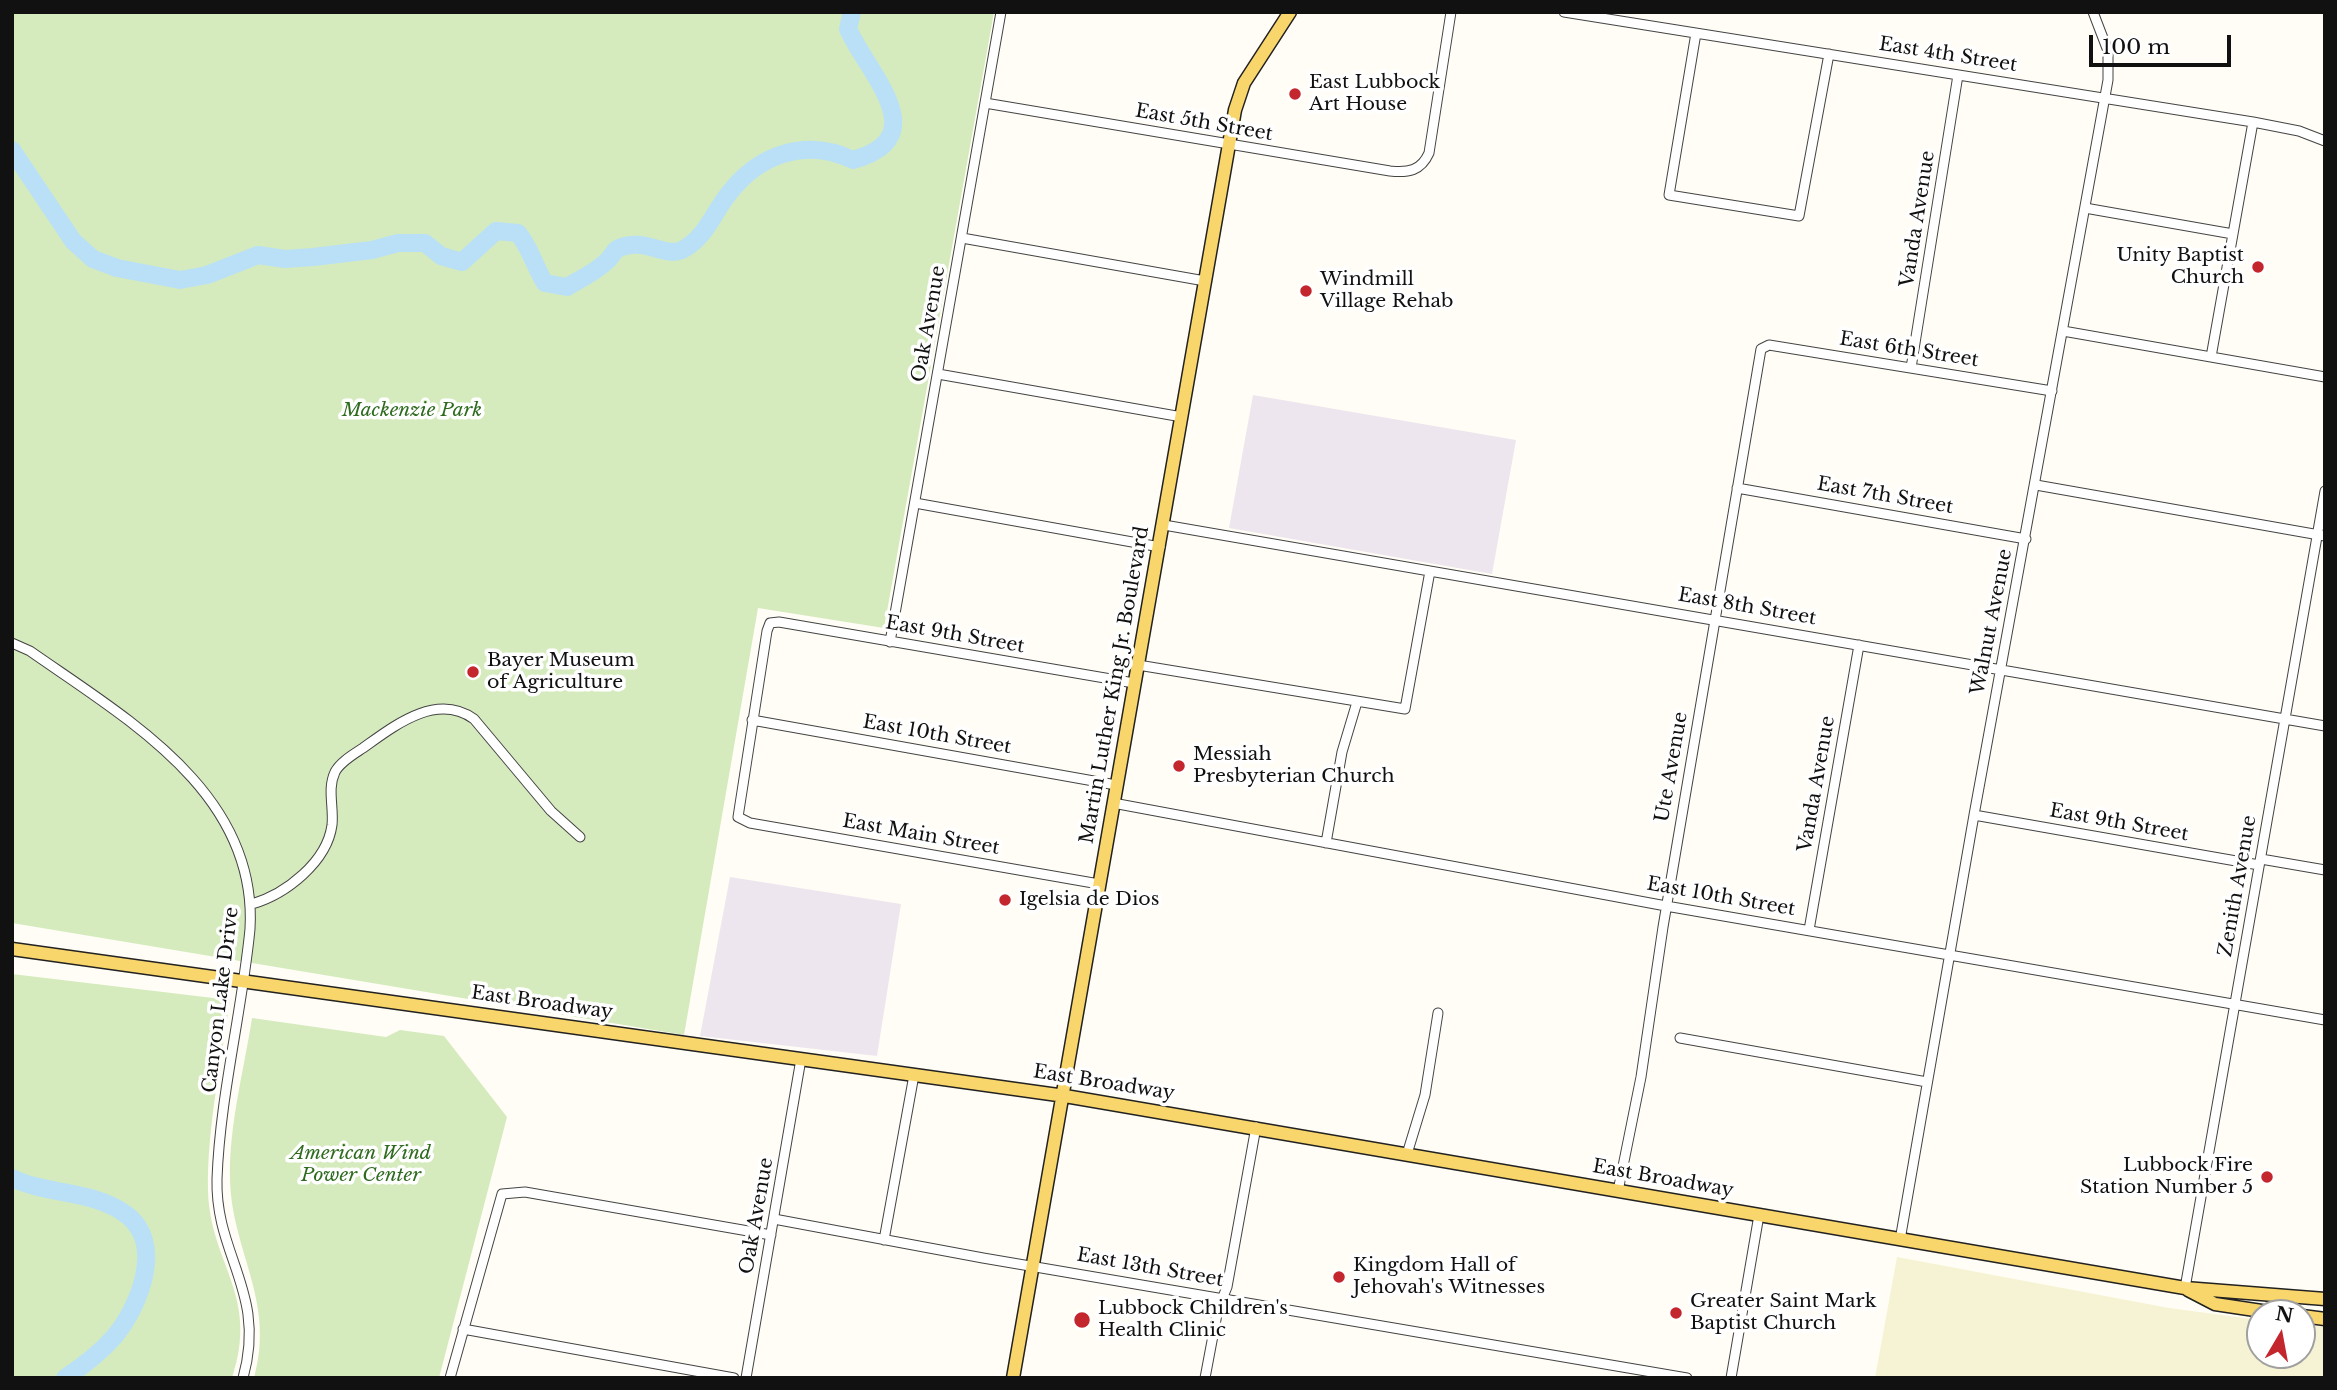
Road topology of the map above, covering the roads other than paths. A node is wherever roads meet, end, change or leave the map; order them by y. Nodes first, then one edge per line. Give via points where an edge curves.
1 (1002, 12) edge
2 (1290, 12) edge
3 (1451, 12) edge
4 (1564, 12) edge
5 (2093, 12) edge
6 (1696, 33) junction
7 (1829, 54) junction
8 (1958, 75) junction
9 (2105, 98) junction
10 (985, 103) junction
11 (2253, 122) junction
12 (2325, 141) edge
13 (1229, 145) junction
14 (2085, 208) junction
15 (2232, 234) junction
16 (962, 238) junction
17 (1205, 281) junction
18 (2063, 331) junction
19 (1761, 349) joint
20 (2211, 357) junction
21 (1911, 368) junction
22 (938, 374) junction
23 (2325, 377) edge
24 (2052, 391) junction
25 (1182, 417) junction
26 (2036, 485) junction
27 (1737, 488) junction
28 (2325, 491) edge
29 (915, 503) junction
30 (1164, 524) junction
31 (2321, 535) edge
32 (2026, 539) junction
33 (1160, 547) junction
34 (1430, 571) junction
35 (1715, 619) junction
36 (890, 642) junction
37 (12, 643) edge
38 (1859, 645) junction
39 (1138, 665) junction
40 (2001, 670) junction
41 (1135, 683) junction
42 (1357, 702) junction
43 (2285, 719) junction
44 (752, 720) junction
45 (2325, 726) edge
46 (1116, 785) junction
47 (1113, 803) junction
48 (1973, 816) junction
49 (580, 837) dead end
50 (1326, 843) junction
51 (2260, 862) junction
52 (2325, 870) edge
53 (1099, 884) junction
54 (252, 904) junction
55 (1666, 906) junction
56 (1809, 930) junction
57 (12, 949) edge
58 (1949, 955) junction
59 (243, 981) junction
60 (2234, 1004) junction
61 (1438, 1013) dead end
62 (2325, 1020) edge
63 (1680, 1038) dead end
64 (801, 1059) junction
65 (914, 1075) junction
66 (1927, 1082) junction
67 (1065, 1096) junction
68 (1256, 1127) junction
69 (1407, 1154) junction
70 (1618, 1191) junction
71 (1759, 1215) junction
72 (774, 1219) junction
73 (771, 1236) junction
74 (884, 1240) junction
75 (1900, 1240) junction
76 (1034, 1266) junction
77 (2185, 1288) junction
78 (1222, 1298) junction
79 (2325, 1299) edge
80 (2246, 1309) edge
81 (463, 1329) junction
82 (243, 1378) edge
83 (450, 1378) edge
84 (734, 1378) edge
85 (746, 1378) edge
86 (1013, 1378) edge
87 (1205, 1378) edge
88 (1686, 1378) edge
89 (1731, 1378) edge

1 - 10 street, Oak Avenue
2 - 13 main road, Martin Luther King Jr. Boulevard via 1244,83
3 - 13 street, East 5th Street via 1429,153 1418,168 1390,171
4 - 6 street, East 4th Street
5 - 9 street, Walnut Avenue via 2110,60
6 - 7 street, East 4th Street
6 - 7 street via 1669,195 1799,216
7 - 8 street, East 4th Street
8 - 9 street, East 4th Street
8 - 21 street, Vanda Avenue
9 - 11 street, East 4th Street
9 - 14 street, Walnut Avenue
10 - 13 street, East 5th Street
10 - 16 street, Oak Avenue
11 - 12 street, East 4th Street
11 - 15 street
13 - 17 main road, Martin Luther King Jr. Boulevard
14 - 15 street
14 - 18 street, Walnut Avenue
15 - 20 street
16 - 17 street
16 - 22 street, Oak Avenue
17 - 25 main road, Martin Luther King Jr. Boulevard
18 - 20 street
18 - 24 street, Walnut Avenue
19 - 21 street, East 6th Street via 1769,345
19 - 27 street, Ute Avenue
20 - 23 street
21 - 24 street, East 6th Street
22 - 25 street
22 - 29 street, Oak Avenue
24 - 26 street, Walnut Avenue
25 - 30 main road, Martin Luther King Jr. Boulevard
26 - 31 street
26 - 32 street, Walnut Avenue
27 - 32 street, East 7th Street
27 - 35 street, Ute Avenue
28 - 31 street, Zenith Avenue
29 - 33 street
29 - 36 street, Oak Avenue
30 - 33 main road, Martin Luther King Jr. Boulevard
30 - 34 street, East 8th Street
31 - 43 street, Zenith Avenue
32 - 40 street, Walnut Avenue
33 - 39 main road, Martin Luther King Jr. Boulevard
34 - 35 street, East 8th Street
34 - 42 street via 1405,709
35 - 38 street, East 8th Street
35 - 55 street, Ute Avenue
36 - 41 street, East 9th Street
36 - 44 street, East 9th Street via 770,623
37 - 54 street, Canyon Lake Drive via 144,731 183,766 239,850 248,872
38 - 40 street, East 8th Street
38 - 56 street, Vanda Avenue
39 - 41 main road, Martin Luther King Jr. Boulevard
39 - 42 street
40 - 43 street, East 8th Street
40 - 48 street, Walnut Avenue
41 - 46 main road, Martin Luther King Jr. Boulevard
42 - 50 street via 1342,752
43 - 45 street, East 8th Street
43 - 51 street, Zenith Avenue
44 - 46 street, East 10th Street
44 - 53 street, East Main Street via 738,817 750,823
46 - 47 main road, Martin Luther King Jr. Boulevard
47 - 50 street, East 10th Street
47 - 53 main road, Martin Luther King Jr. Boulevard
48 - 51 street, East 9th Street
48 - 58 street, Walnut Avenue
49 - 54 street via 551,811 474,719 457,711 432,710 394,726 338,767 332,781 332,824 321,853 289,887
50 - 55 street, East 10th Street
51 - 52 street, East 9th Street
51 - 60 street, Zenith Avenue
53 - 67 main road, Martin Luther King Jr. Boulevard
54 - 59 street, Canyon Lake Drive
55 - 56 street, East 10th Street
55 - 70 street, Ute Avenue via 1637,1100
56 - 58 street, East 10th Street
57 - 59 main road, East Broadway
58 - 60 street, East 10th Street
58 - 66 street, Walnut Avenue
59 - 64 main road, East Broadway
59 - 82 street, Canyon Lake Drive via 217,1180 221,1223 250,1316
60 - 62 street, East 10th Street
60 - 77 street, Zenith Avenue
61 - 69 street via 1426,1095
63 - 66 street
64 - 65 main road, East Broadway
64 - 72 street, Oak Avenue
65 - 67 main road, East Broadway
65 - 74 street
66 - 75 street, Walnut Avenue
67 - 68 main road, East Broadway
67 - 76 main road, Martin Luther King Jr. Boulevard
68 - 69 main road, East Broadway
68 - 78 street
69 - 70 main road, East Broadway
70 - 71 main road, East Broadway
71 - 75 main road, East Broadway
71 - 89 street
72 - 73 street, Oak Avenue
72 - 74 street, East 13th Street
73 - 81 street via 525,1192 504,1194 496,1208
73 - 85 street, Oak Avenue
74 - 76 street, East 13th Street
75 - 77 main road, East Broadway
76 - 78 street, East 13th Street
76 - 86 main road, Martin Luther King Jr. Boulevard
77 - 79 main road, East Broadway
77 - 80 main road, East Broadway via 2215,1304
78 - 87 street
78 - 88 street, East 13th Street
81 - 83 street
81 - 84 street

